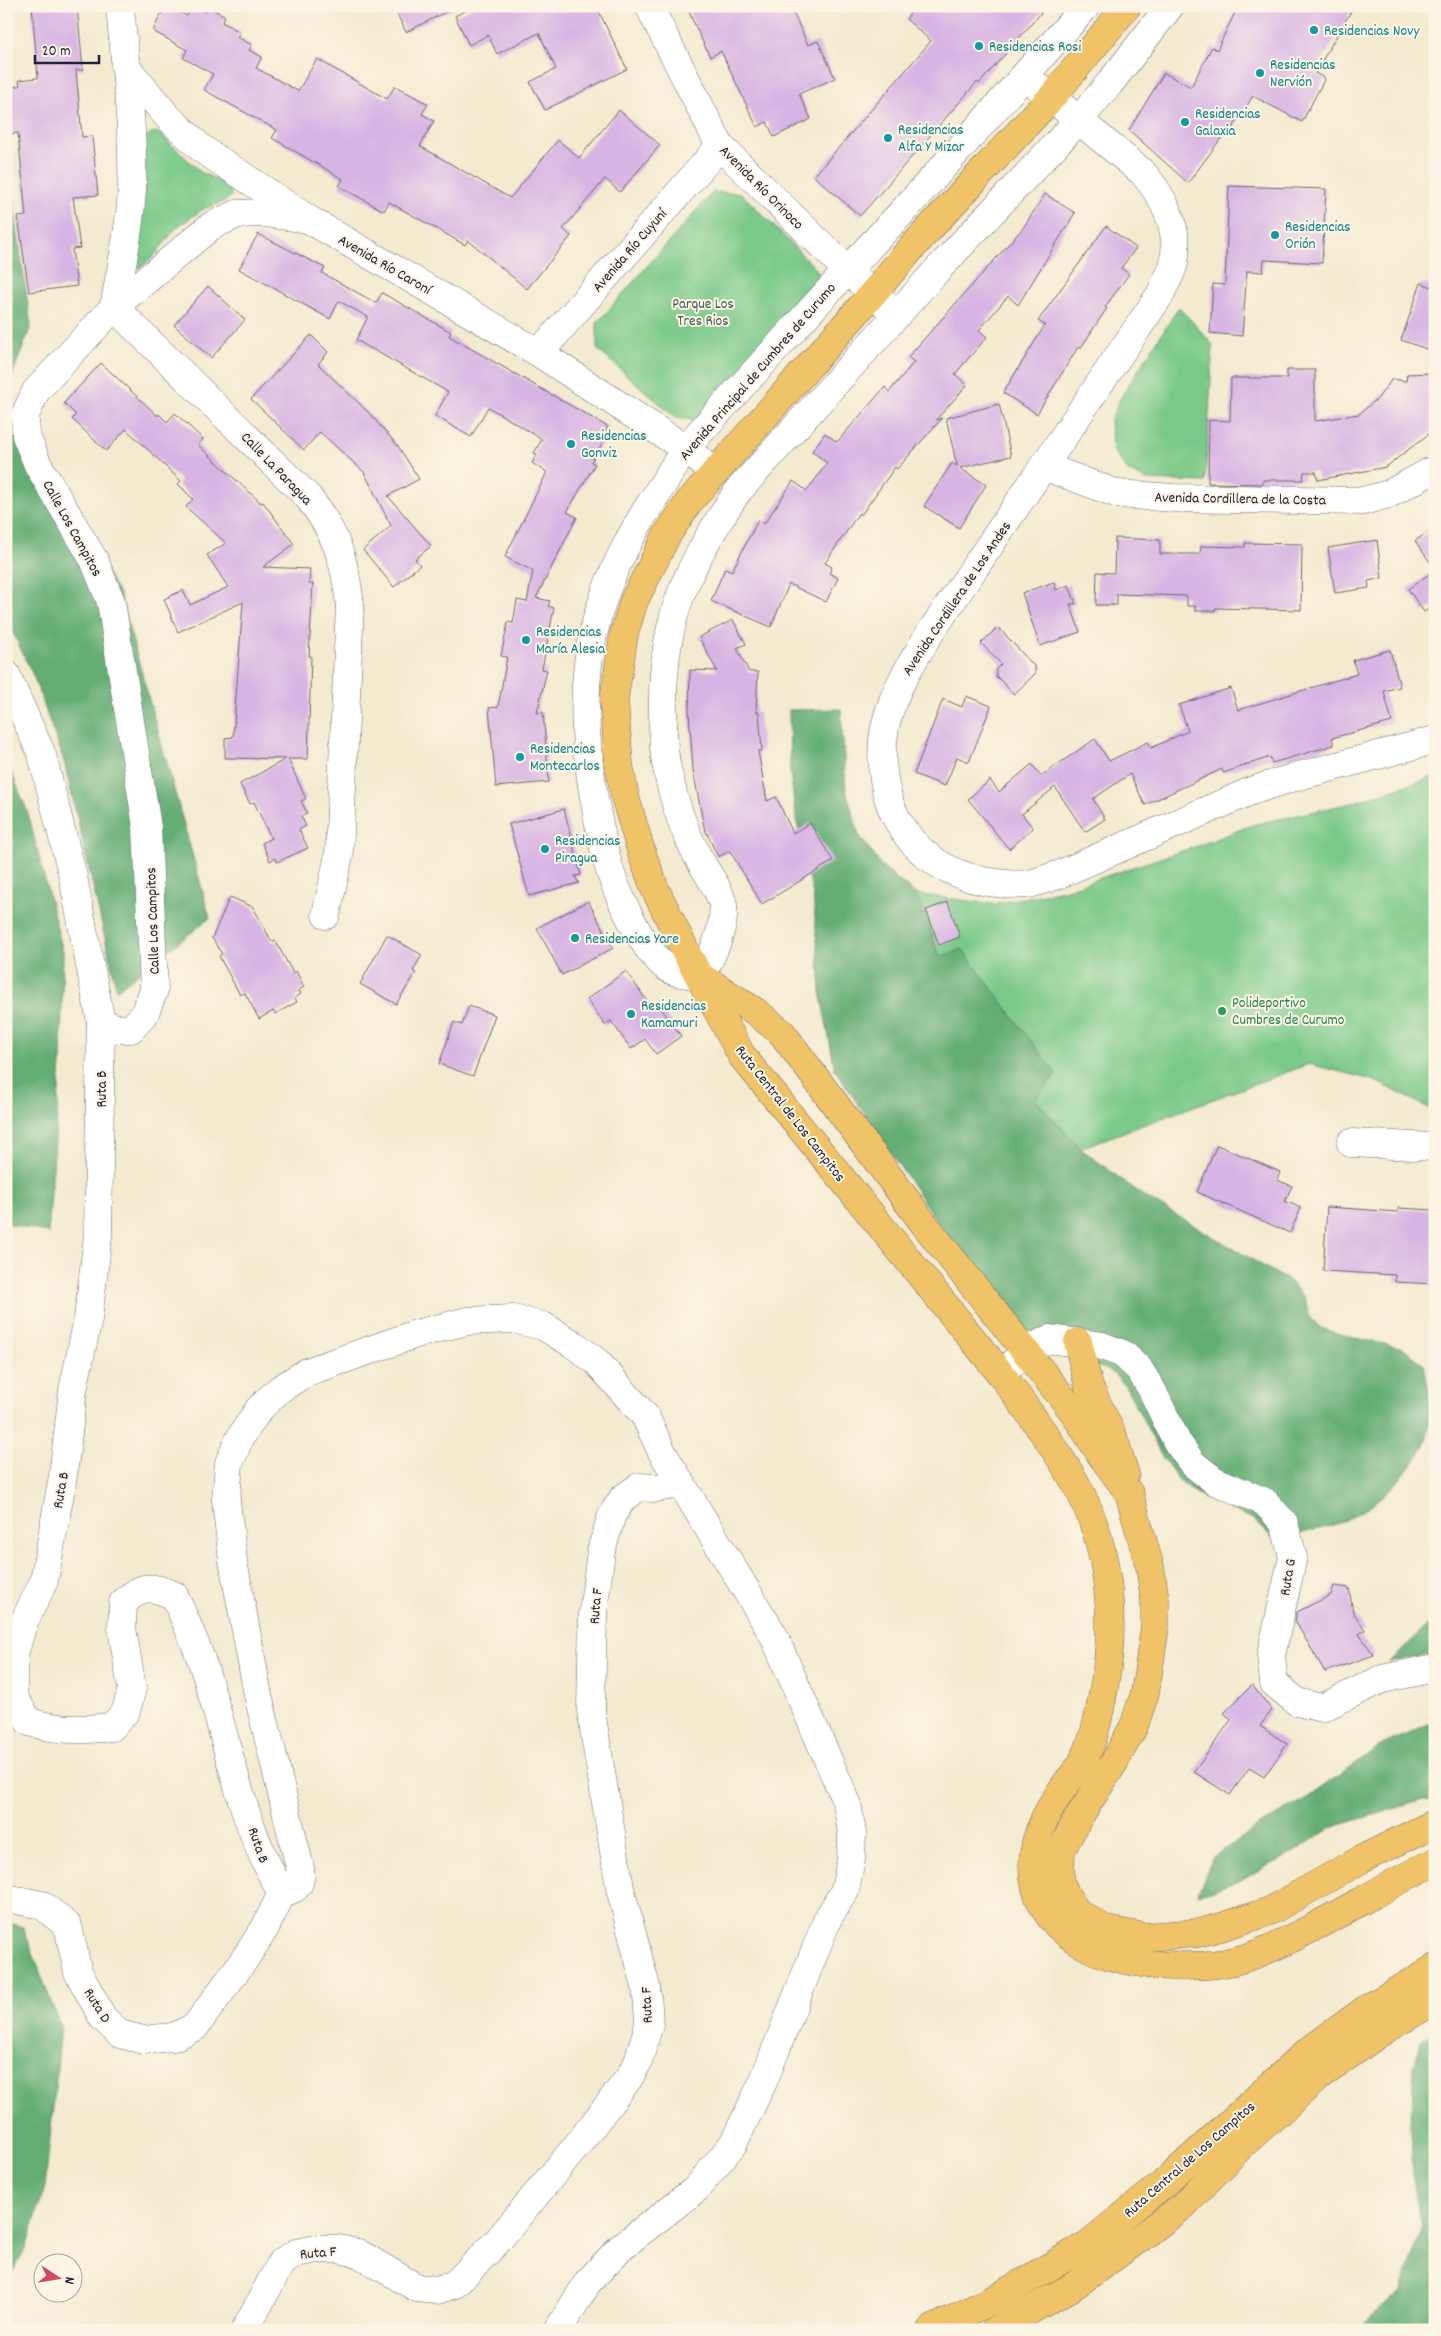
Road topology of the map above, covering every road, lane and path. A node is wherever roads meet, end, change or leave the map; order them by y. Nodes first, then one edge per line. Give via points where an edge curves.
1 (120, 6) edge
2 (649, 6) edge
3 (1086, 6) edge
4 (1127, 6) edge
5 (1170, 6) edge
6 (125, 66) junction
7 (1025, 76) junction
8 (1051, 98) junction
9 (1078, 121) junction
10 (720, 146) junction
11 (308, 219) junction
12 (847, 270) junction
13 (872, 293) junction
14 (114, 307) junction
15 (898, 315) junction
16 (539, 353) junction
17 (686, 449) junction
18 (1043, 466) junction
19 (1435, 469) edge
20 (714, 472) junction
21 (6, 674) edge
22 (1435, 740) edge
23 (326, 915) dead end
24 (700, 976) junction
25 (100, 1022) junction
26 (1351, 1143) dead end
27 (1435, 1147) edge
28 (1078, 1342) junction
29 (1025, 1352) junction
30 (1001, 1374) junction
31 (682, 1484) junction
32 (1129, 1492) junction
33 (1435, 1668) edge
34 (1435, 1823) edge
35 (1435, 1862) edge
36 (282, 1893) junction
37 (6, 1898) edge
38 (1435, 1968) edge
39 (1435, 2000) edge
40 (246, 2330) edge
41 (558, 2330) edge
42 (931, 2330) edge
43 (995, 2330) edge

1 - 6 street
2 - 10 street, Avenida Río Orinoco
3 - 7 street, Avenida Principal de Cumbres de Curumo
4 - 8 main road
5 - 9 street
6 - 11 street, Avenida Río Caroní via 167,116 202,149
6 - 14 street via 132,145 132,190
7 - 8 street, Avenida Cordillera de Los Andes
7 - 12 street, Avenida Principal de Cumbres de Curumo
8 - 9 street, Avenida Cordillera de Los Andes
8 - 13 main road
9 - 15 street
9 - 18 street, Avenida Cordillera de Los Andes via 1143,173 1159,192 1174,234 1174,263 1160,295
10 - 12 street, Avenida Río Orinoco
10 - 16 street, Avenida Río Cuyuní
11 - 14 street, Calle Los Campitos via 264,212 237,214 211,226
11 - 16 street, Avenida Río Caroní
12 - 13 street, Avenida Río Orinoco
12 - 17 street, Avenida Principal de Cumbres de Curumo
13 - 15 street, Avenida Río Orinoco
13 - 20 main road
14 - 23 street, Calle La Paragua via 308,497 326,520 338,545 346,571 350,604 339,855
14 - 25 street, Calle Los Campitos via 36,391 25,415 26,436 38,465 94,560 111,602 147,827 154,990 144,1015 131,1029 118,1029
15 - 24 street via 738,491 710,531 672,616 663,673 667,771 683,825 723,906 719,936 711,959
16 - 17 street, Avenida Río Caroní
17 - 20 street, Avenida Río Caroní
17 - 24 street, Avenida Principal de Cumbres de Curumo via 641,518 606,588 590,650 584,704 597,817 606,860 624,904 653,955 677,973
18 - 19 street, Avenida Cordillera de la Costa via 1118,494 1363,501 1388,494
18 - 22 street, Avenida Cordillera de Los Andes via 930,633 901,680 889,711 883,780 893,813 909,839 929,859 961,876 994,883 1028,884 1058,875 1251,791
20 - 24 main road via 667,535 634,601 624,634 614,699 619,764 633,828 655,889
21 - 25 street, Ruta B via 42,756 73,877
24 - 29 main road via 782,1033 925,1225
24 - 30 main road, Ruta Central de Los Campitos via 742,1056
25 - 36 street, Ruta B via 98,1236 88,1319 73,1390 63,1476 44,1581 13,1658 13,1696 29,1722 52,1729 112,1727 126,1711 132,1689 122,1628 123,1603 136,1591 152,1587 174,1595 202,1662 229,1758 267,1868
26 - 27 street
28 - 29 street, Ruta G via 1049,1339
28 - 32 main road via 1089,1387 1112,1434
28 - 33 street, Ruta G via 1123,1354 1139,1369 1177,1442 1193,1464 1216,1482 1265,1502 1284,1523 1293,1557 1271,1655 1274,1683 1297,1702 1322,1708 1382,1679
29 - 30 street, Ruta G
29 - 32 main road via 1073,1411
30 - 35 main road, Ruta Central de Los Campitos via 1041,1427 1077,1486 1095,1530 1110,1602 1107,1673 1095,1727 1083,1761 1048,1809 1036,1841 1034,1883 1038,1900 1055,1923 1086,1948 1132,1962 1180,1966 1233,1962 1302,1934
31 - 36 street via 645,1416 597,1362 543,1326 513,1319 467,1321 437,1328 308,1372 280,1389 259,1409 240,1438 230,1463 226,1500 258,1695 300,1868 301,1881 294,1890
31 - 40 street, Ruta F via 639,1487 623,1498 612,1514 601,1551 593,1613 591,1711 620,1888 646,1986 648,2006 649,2024 630,2078 495,2244 455,2284 437,2290 417,2288 358,2253 338,2249 296,2253 281,2263
31 - 41 street via 774,1636 847,1803 852,1833 851,1859 845,1890 828,1918 763,2082 733,2144 696,2189 620,2248 588,2282
32 - 34 main road via 1150,1567 1155,1628 1145,1693 1134,1726 1061,1850 1060,1881 1077,1912 1106,1930 1134,1936 1171,1936 1213,1929 1270,1911
36 - 37 street, Ruta D via 265,1928 195,2027 173,2038 143,2040 120,2034 103,2018 78,1972 68,1926 42,1905
38 - 42 main road, Ruta Central de Los Campitos via 1365,2010 1306,2053 1163,2184 1087,2245 996,2298
39 - 43 main road, Ruta Central de Los Campitos via 1378,2034 1316,2079 1242,2145 1184,2204 1150,2231 1072,2286

